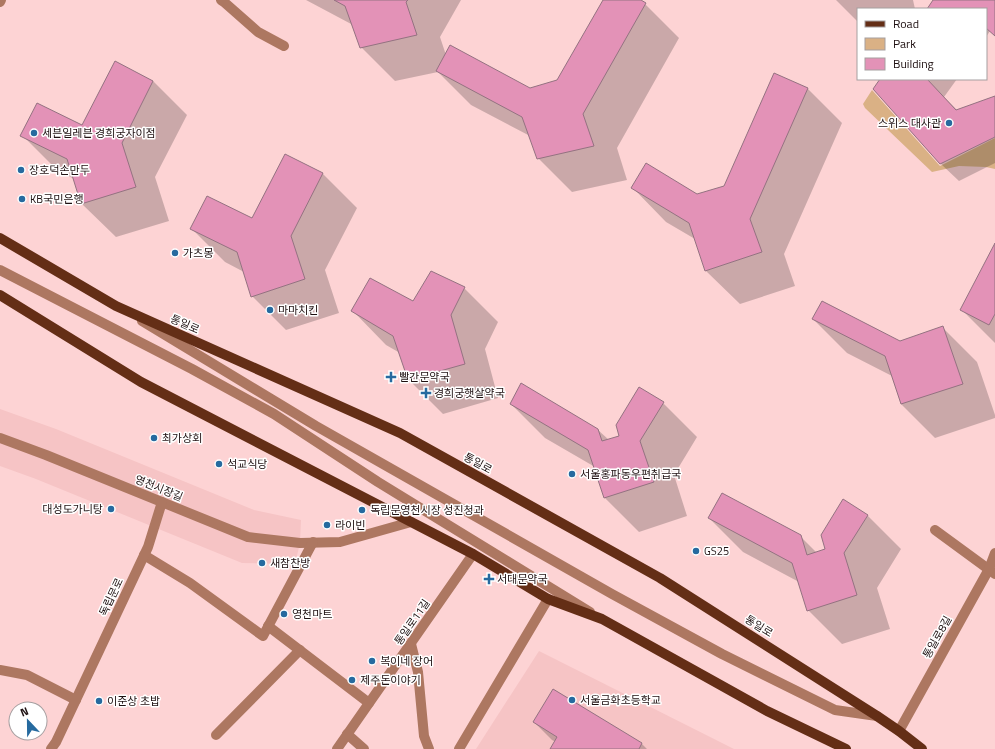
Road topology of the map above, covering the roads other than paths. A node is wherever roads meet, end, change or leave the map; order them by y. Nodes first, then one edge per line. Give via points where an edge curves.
1 (221, 0) edge
2 (284, 46) dead end
3 (0, 238) edge
4 (0, 270) edge
5 (0, 295) edge
6 (116, 306) junction
7 (0, 438) edge
8 (162, 502) junction
9 (411, 522) junction
10 (935, 530) dead end
11 (313, 542) junction
12 (995, 553) edge
13 (473, 554) junction
14 (144, 555) junction
15 (992, 571) edge
16 (548, 599) junction
17 (602, 619) junction
18 (268, 626) junction
19 (411, 644) junction
20 (300, 650) junction
21 (0, 670) edge
22 (76, 700) junction
23 (369, 703) junction
24 (877, 716) junction
25 (899, 731) junction
26 (347, 734) junction
27 (216, 735) dead end
28 (50, 749) edge
29 (337, 749) edge
30 (364, 749) edge
31 (428, 749) edge
32 (459, 749) edge
33 (846, 749) edge
34 (922, 749) edge

1 - 2 street via 258,32
3 - 6 main road, 통일로
4 - 17 street via 274,414 378,482
5 - 9 main road via 141,382
6 - 24 main road, 통일로 via 400,433 660,578
6 - 24 street via 316,426 701,642 835,710
7 - 8 street, 영천시장길
8 - 11 street, 영천시장길 via 248,537
8 - 14 street, 독립문로
9 - 11 street, 영천시장길 via 340,542
9 - 13 main road
10 - 15 street
11 - 18 street
12 - 15 street, 통일로8길
13 - 16 main road
13 - 19 street, 통일로11길
14 - 18 street via 190,582 263,636
14 - 22 street, 독립문로
15 - 25 street, 통일로8길
16 - 17 main road
16 - 32 street
17 - 33 main road via 767,711
18 - 20 street
19 - 23 street, 통일로11길
19 - 31 street via 418,672 424,736
20 - 23 street
20 - 27 street
21 - 22 street via 27,675
22 - 28 street, 독립문로 via 56,742
23 - 26 street, 통일로11길
24 - 25 main road, 통일로
25 - 34 main road, 통일로
26 - 29 street, 통일로11길
26 - 30 street

